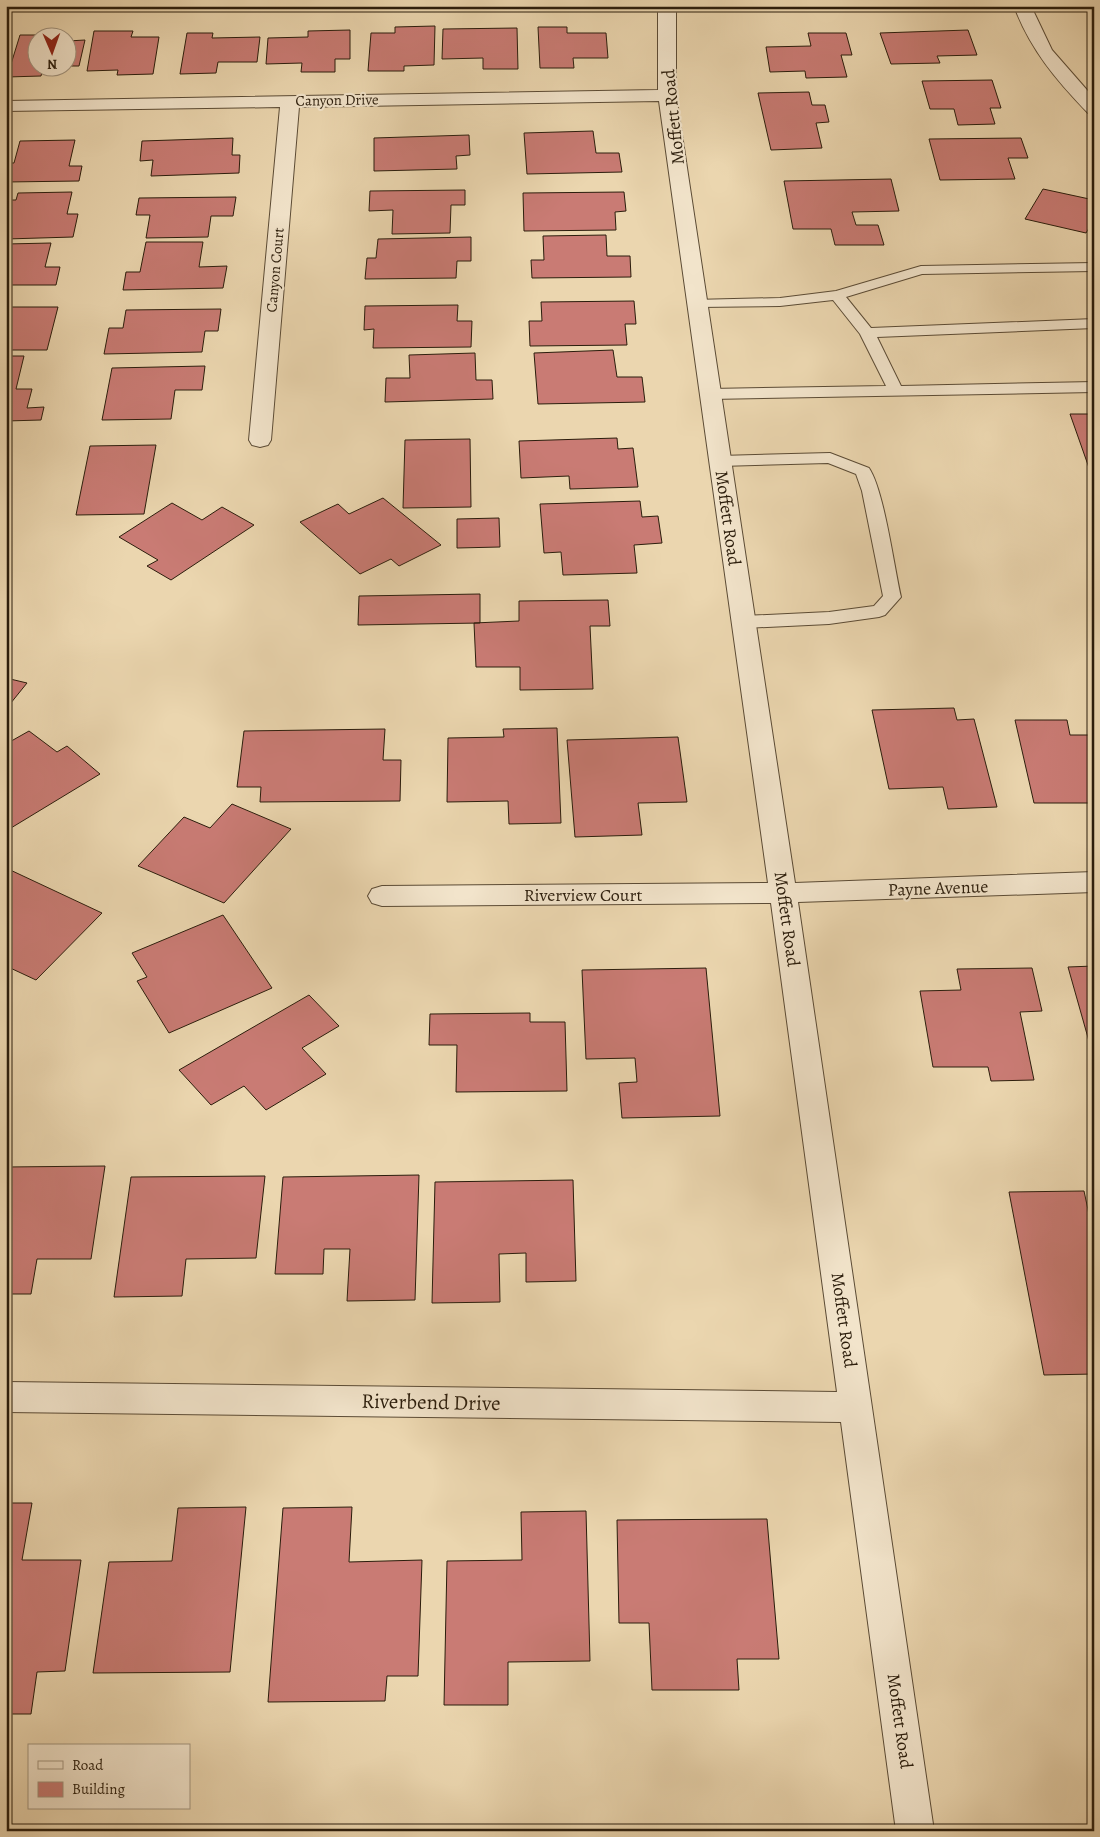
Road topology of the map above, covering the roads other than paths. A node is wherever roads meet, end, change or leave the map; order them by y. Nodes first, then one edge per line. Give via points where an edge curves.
1 (667, 6) edge
2 (1022, 6) edge
3 (667, 94) junction
4 (290, 101) junction
5 (6, 106) edge
6 (1094, 109) edge
7 (1094, 266) edge
8 (838, 295) junction
9 (698, 303) junction
10 (1094, 323) edge
11 (867, 333) junction
12 (1094, 387) edge
13 (896, 391) junction
14 (710, 394) junction
15 (260, 440) dead end
16 (720, 461) junction
17 (744, 622) junction
18 (1094, 882) edge
19 (783, 893) junction
20 (382, 896) dead end
21 (6, 1397) edge
22 (856, 1407) junction
23 (915, 1831) edge

1 - 3 street, Moffett Road
2 - 6 street via 1030,30 1052,66
3 - 4 street, Canyon Drive
3 - 9 street, Moffett Road
4 - 5 street, Canyon Drive
4 - 15 street, Canyon Court
7 - 8 lane via 921,270
8 - 9 lane via 780,302
8 - 11 lane
9 - 14 street, Moffett Road
10 - 11 lane
11 - 13 lane
12 - 13 lane
13 - 14 lane
14 - 16 street, Moffett Road
16 - 17 street, Moffett Road
16 - 17 lane via 830,458 863,471 892,597 879,611 829,618
17 - 19 street, Moffett Road
18 - 19 street, Payne Avenue
19 - 20 street, Riverview Court
19 - 22 street, Moffett Road
21 - 22 street, Riverbend Drive
22 - 23 street, Moffett Road

